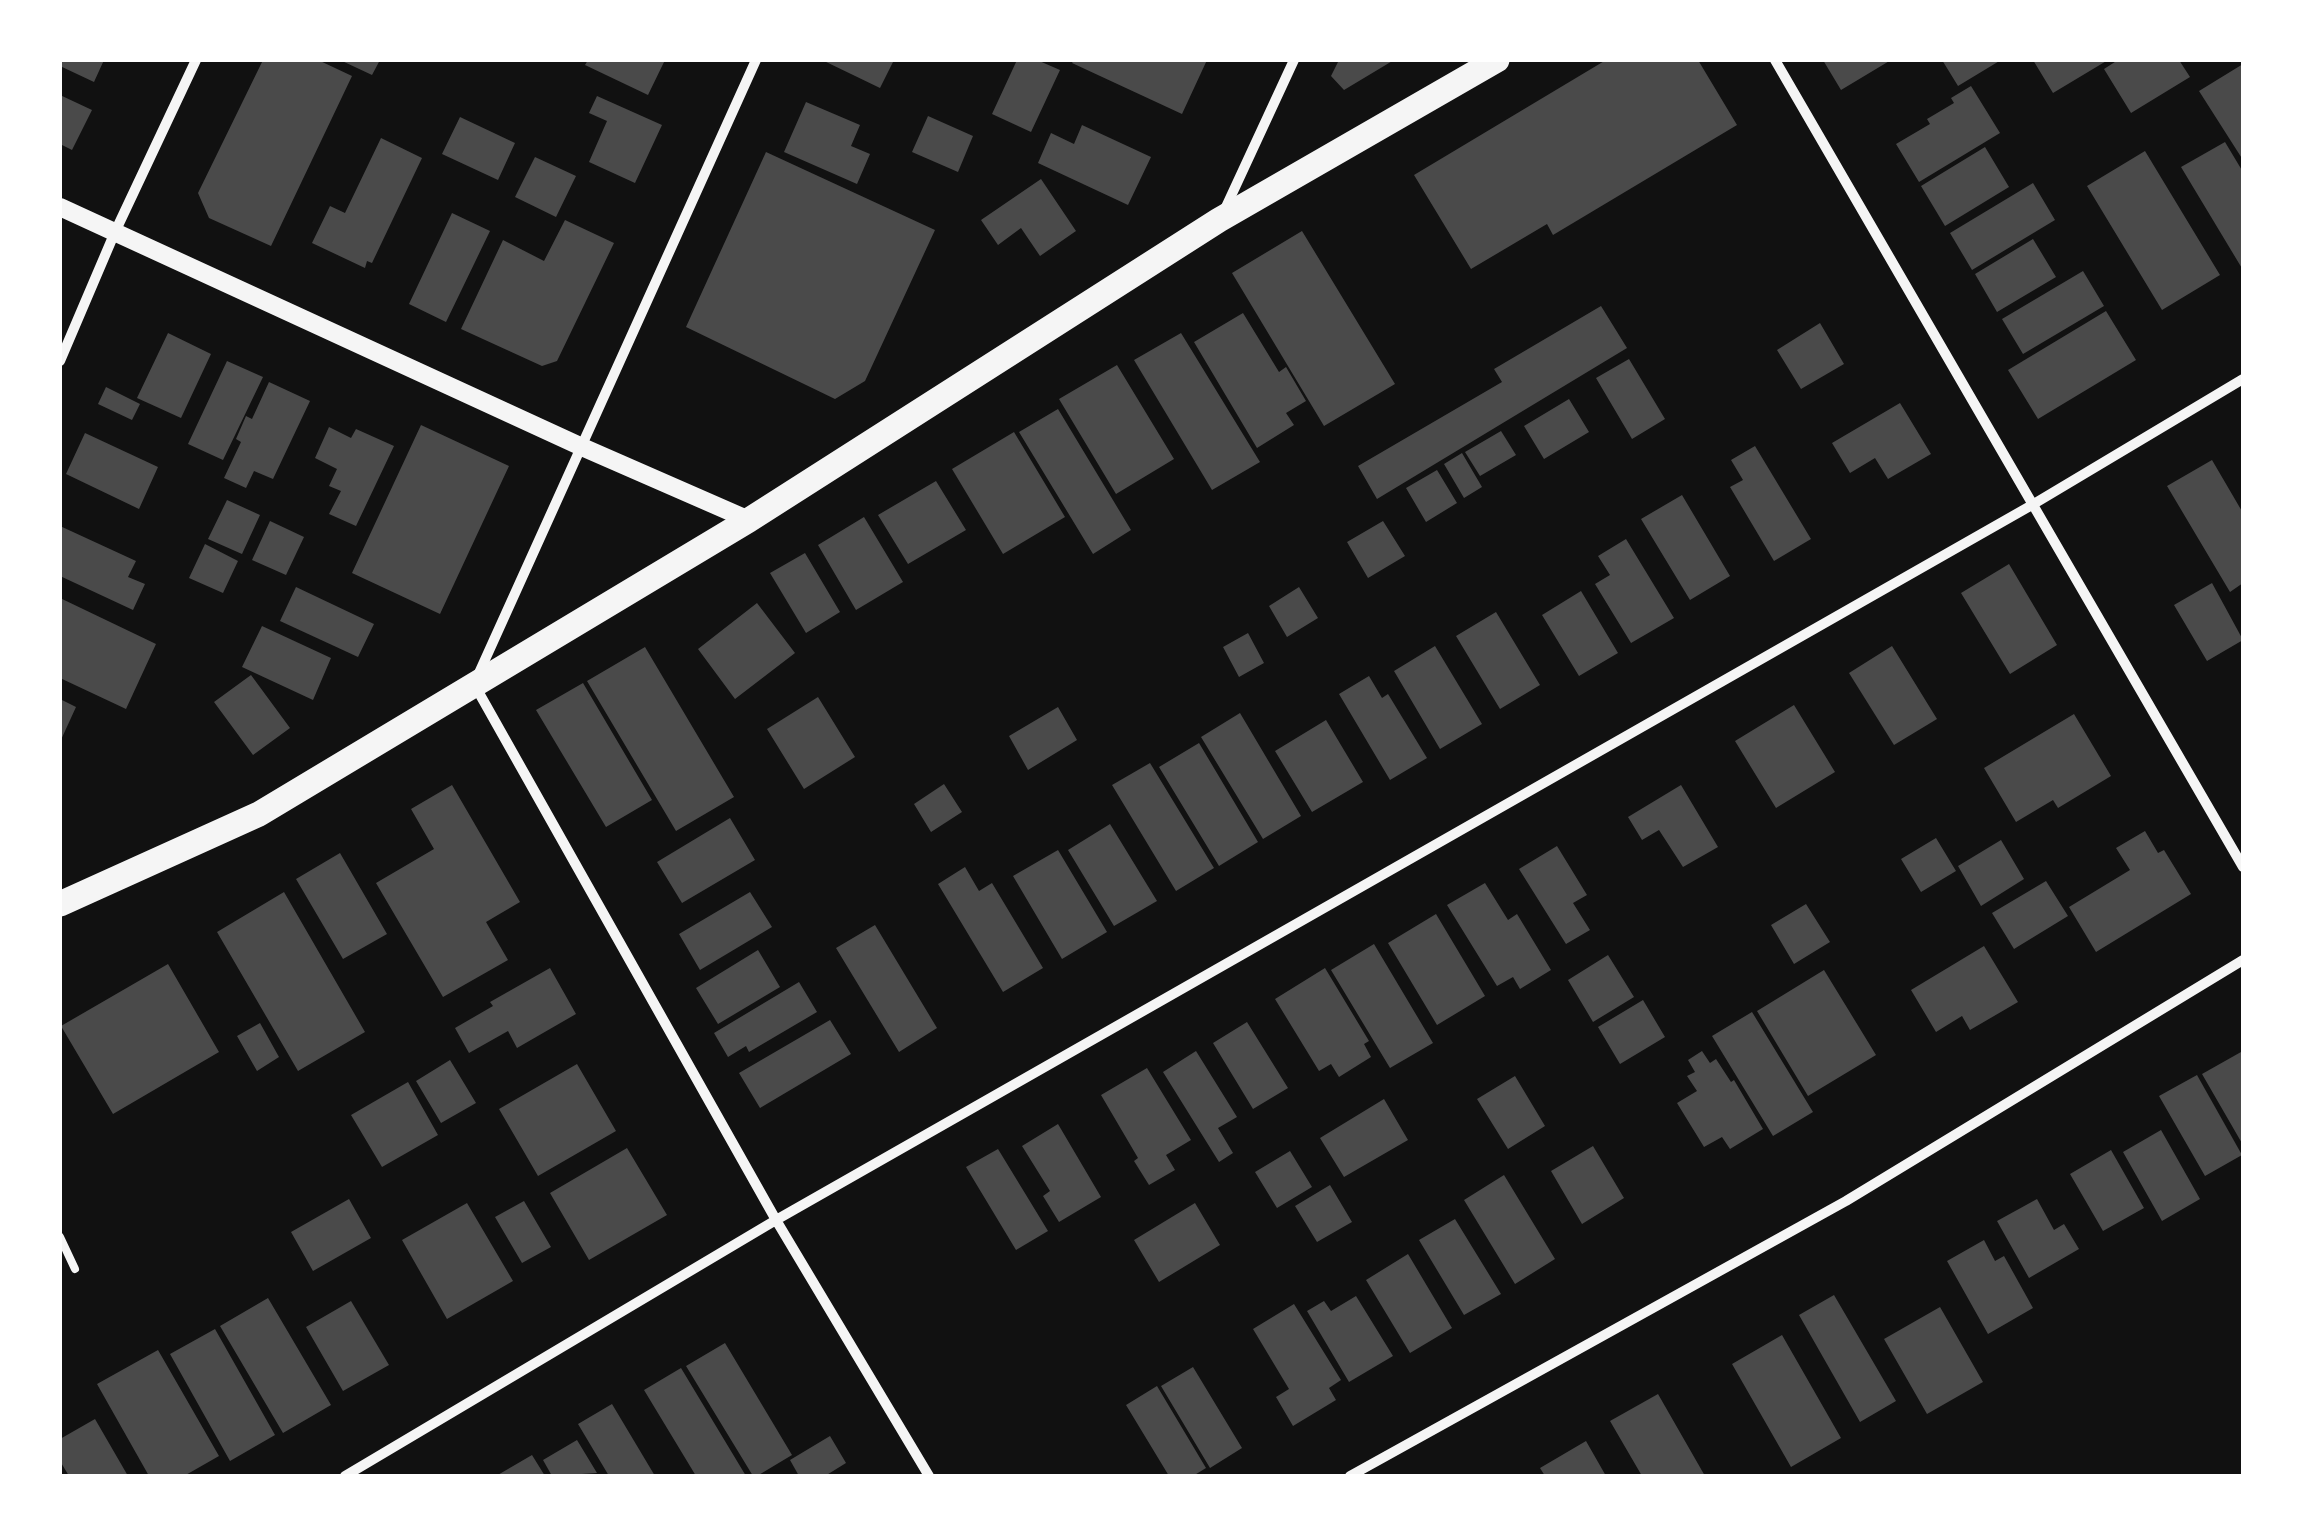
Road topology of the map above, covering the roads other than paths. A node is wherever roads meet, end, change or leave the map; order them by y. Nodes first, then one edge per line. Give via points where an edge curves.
1 (196, 60) edge
2 (756, 60) edge
3 (1294, 60) edge
4 (1498, 60) edge
5 (1776, 60) edge
6 (60, 206) edge
7 (1220, 220) junction
8 (115, 232) junction
9 (60, 361) edge
10 (2243, 379) edge
11 (582, 447) junction
12 (2032, 505) junction
13 (749, 520) junction
14 (474, 684) junction
15 (2243, 867) edge
16 (60, 904) edge
17 (2243, 960) edge
18 (776, 1220) junction
19 (60, 1238) edge
20 (76, 1269) dead end
21 (344, 1476) edge
22 (929, 1476) edge
23 (1350, 1476) edge

1 - 8 street
2 - 11 street
3 - 7 street
4 - 7 main road
5 - 12 street
6 - 8 street
7 - 13 main road
8 - 9 street
8 - 11 street
10 - 12 street
11 - 13 street
11 - 14 street
12 - 15 street
12 - 18 street
13 - 14 main road
14 - 16 main road via 259,814
14 - 18 street
17 - 23 street via 1846,1201
18 - 21 street
18 - 22 street
19 - 20 lane

